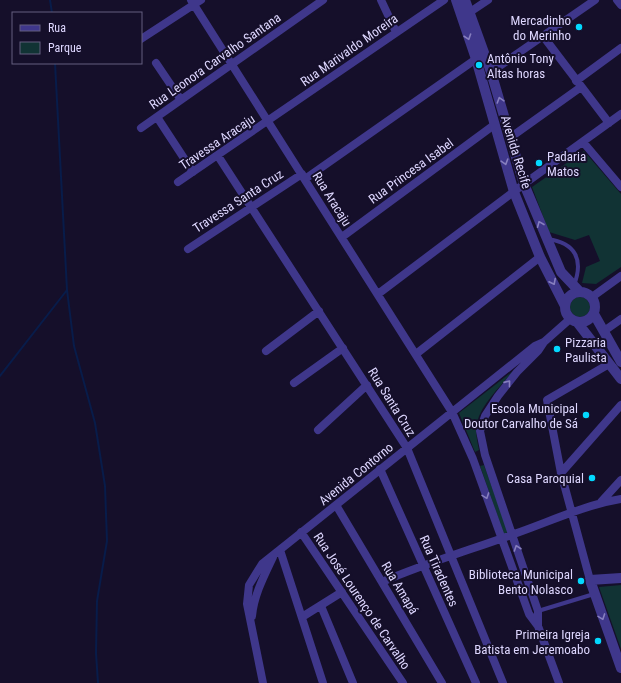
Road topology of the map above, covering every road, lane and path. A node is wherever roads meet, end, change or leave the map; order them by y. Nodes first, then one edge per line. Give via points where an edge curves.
1 (323, 0) edge
2 (381, 0) edge
3 (444, 0) edge
4 (456, 0) edge
5 (465, 0) edge
6 (488, 0) edge
7 (595, 0) edge
8 (617, 0) edge
9 (195, 1) edge
10 (621, 4) edge
11 (470, 12) junction
12 (396, 32) junction
13 (543, 36) junction
14 (142, 38) edge
15 (621, 48) edge
16 (476, 59) junction
17 (156, 63) dead end
18 (232, 64) junction
19 (491, 72) junction
20 (578, 84) junction
21 (181, 100) junction
22 (621, 114) edge
23 (157, 117) junction
24 (269, 122) junction
25 (609, 123) junction
26 (494, 125) junction
27 (141, 128) dead end
28 (511, 137) junction
29 (583, 142) junction
30 (218, 156) junction
31 (193, 172) junction
32 (304, 176) junction
33 (178, 182) dead end
34 (524, 184) junction
35 (621, 186) edge
36 (514, 192) junction
37 (252, 207) junction
38 (342, 237) junction
39 (546, 238) junction
40 (188, 249) dead end
41 (540, 257) junction
42 (621, 276) edge
43 (577, 289) junction
44 (378, 294) junction
45 (592, 297) junction
46 (565, 306) junction
47 (319, 311) junction
48 (594, 314) junction
49 (621, 319) edge
50 (574, 320) junction
51 (604, 331) junction
52 (544, 342) junction
53 (343, 348) junction
54 (266, 351) dead end
55 (416, 354) junction
56 (621, 362) edge
57 (609, 364) junction
58 (621, 379) edge
59 (294, 383) dead end
60 (367, 385) junction
61 (621, 405) edge
62 (452, 412) junction
63 (318, 430) dead end
64 (407, 448) junction
65 (485, 455) junction
66 (473, 459) junction
67 (380, 469) junction
68 (561, 473) junction
69 (621, 480) edge
70 (621, 499) edge
71 (601, 502) junction
72 (336, 505) junction
73 (571, 514) junction
74 (302, 532) junction
75 (512, 535) junction
76 (501, 538) junction
77 (277, 552) junction
78 (452, 554) junction
79 (422, 564) junction
80 (621, 578) edge
81 (590, 580) junction
82 (382, 582) junction
83 (342, 592) junction
84 (594, 594) junction
85 (320, 606) junction
86 (538, 610) junction
87 (302, 617) junction
88 (538, 626) junction
89 (621, 668) edge
90 (263, 683) edge
91 (323, 683) edge
92 (353, 683) edge
93 (403, 683) edge
94 (442, 683) edge
95 (476, 683) edge
96 (503, 683) edge
97 (559, 683) edge

1 - 18 street, Rua Leonora Carvalho Santana
2 - 12 street
3 - 12 street, Rua Marivaldo Moreira
4 -> 16 street, Avenida Recife
5 - 11 street, Avenida Recife
6 - 11 street
7 - 13 street
8 - 10 street
9 - 14 street
9 - 18 street, Rua Aracaju
11 - 19 street, Avenida Recife
12 - 24 street, Rua Marivaldo Moreira
13 - 19 street
13 - 20 street
15 - 20 street
16 - 26 street, Avenida Recife
16 - 32 street, Travessa Santa Cruz
17 - 21 street
18 - 21 street, Rua Leonora Carvalho Santana
18 - 24 street, Rua Aracaju
28 -> 19 street, Avenida Recife
20 - 25 street
20 - 28 street
21 - 23 street, Rua Leonora Carvalho Santana
22 - 25 street
23 - 27 street, Rua Leonora Carvalho Santana
23 - 31 street
24 - 30 street, Travessa Aracaju
24 - 32 street, Rua Aracaju
25 - 29 street
26 -> 36 street, Avenida Recife
26 - 38 street, Rua Princesa Isabel
28 - 34 street, Avenida Recife
29 - 34 street
29 - 35 street
30 - 31 street, Travessa Aracaju
30 - 37 street, Rua Santa Cruz
31 - 33 street, Travessa Aracaju
32 - 37 street, Travessa Santa Cruz
32 - 38 street, Rua Aracaju
34 - 36 street
39 -> 34 street, Avenida Recife
36 - 41 street, Avenida Recife
36 - 44 street
37 - 40 street, Travessa Santa Cruz
37 - 47 street, Rua Santa Cruz
38 - 44 street, Rua Aracaju
39 - 43 street, Avenida Recife via 561,272
39 - 43 lane via 561,240 573,250 579,267
41 -> 46 street, Avenida Recife
41 - 55 street
42 - 45 street
43 - 45 street
43 - 46 street via 566,301
44 - 55 street, Rua Aracaju
45 - 48 street via 595,304
46 - 50 street via 565,312
47 - 53 street, Rua Santa Cruz
47 - 54 street
48 - 50 street via 588,320
48 - 51 street
49 - 51 street
50 - 52 street
50 - 57 street
51 - 56 street
52 - 62 street, Avenida Contorno via 534,346
65 -> 52 street via 480,431 485,416 507,384
53 - 59 street
53 - 60 street, Rua Santa Cruz
55 - 62 street, Rua Aracaju
57 - 58 street
57 - 68 street via 547,400
60 - 63 street
60 - 64 street, Rua Santa Cruz
61 - 68 street
62 - 64 street, Avenida Contorno
62 - 66 street, Rua Aracaju
64 - 67 street, Avenida Contorno
64 - 78 street, Rua Santa Cruz
65 - 66 street
65 - 75 street
66 -> 76 street, Rua Aracaju
67 - 72 street, Avenida Contorno
67 - 79 street, Rua Tiradentes
68 - 73 street
69 - 71 street
70 - 71 street
71 - 73 street
72 - 74 street, Avenida Contorno
72 - 82 street, Rua Amapá
73 - 75 street
73 - 81 street
74 - 77 street, Avenida Contorno
74 - 83 street, Rua José Lourenço de Carvalho
75 - 76 street
86 -> 75 street
76 - 78 street
76 - 88 street, Rua Aracaju via 529,614
77 - 87 street
77 - 90 street, Avenida Contorno via 262,564 249,585 247,604
78 - 79 street
78 - 96 street, Rua Santa Cruz
79 - 82 street
79 - 95 street, Rua Tiradentes
80 - 81 street
81 - 84 street
82 - 94 street, Rua Amapá
83 - 85 street
83 - 93 street, Rua José Lourenço de Carvalho
84 - 86 lane
84 -> 89 street
85 - 87 street
85 - 92 street
86 - 88 street
87 - 91 street
88 - 97 street

